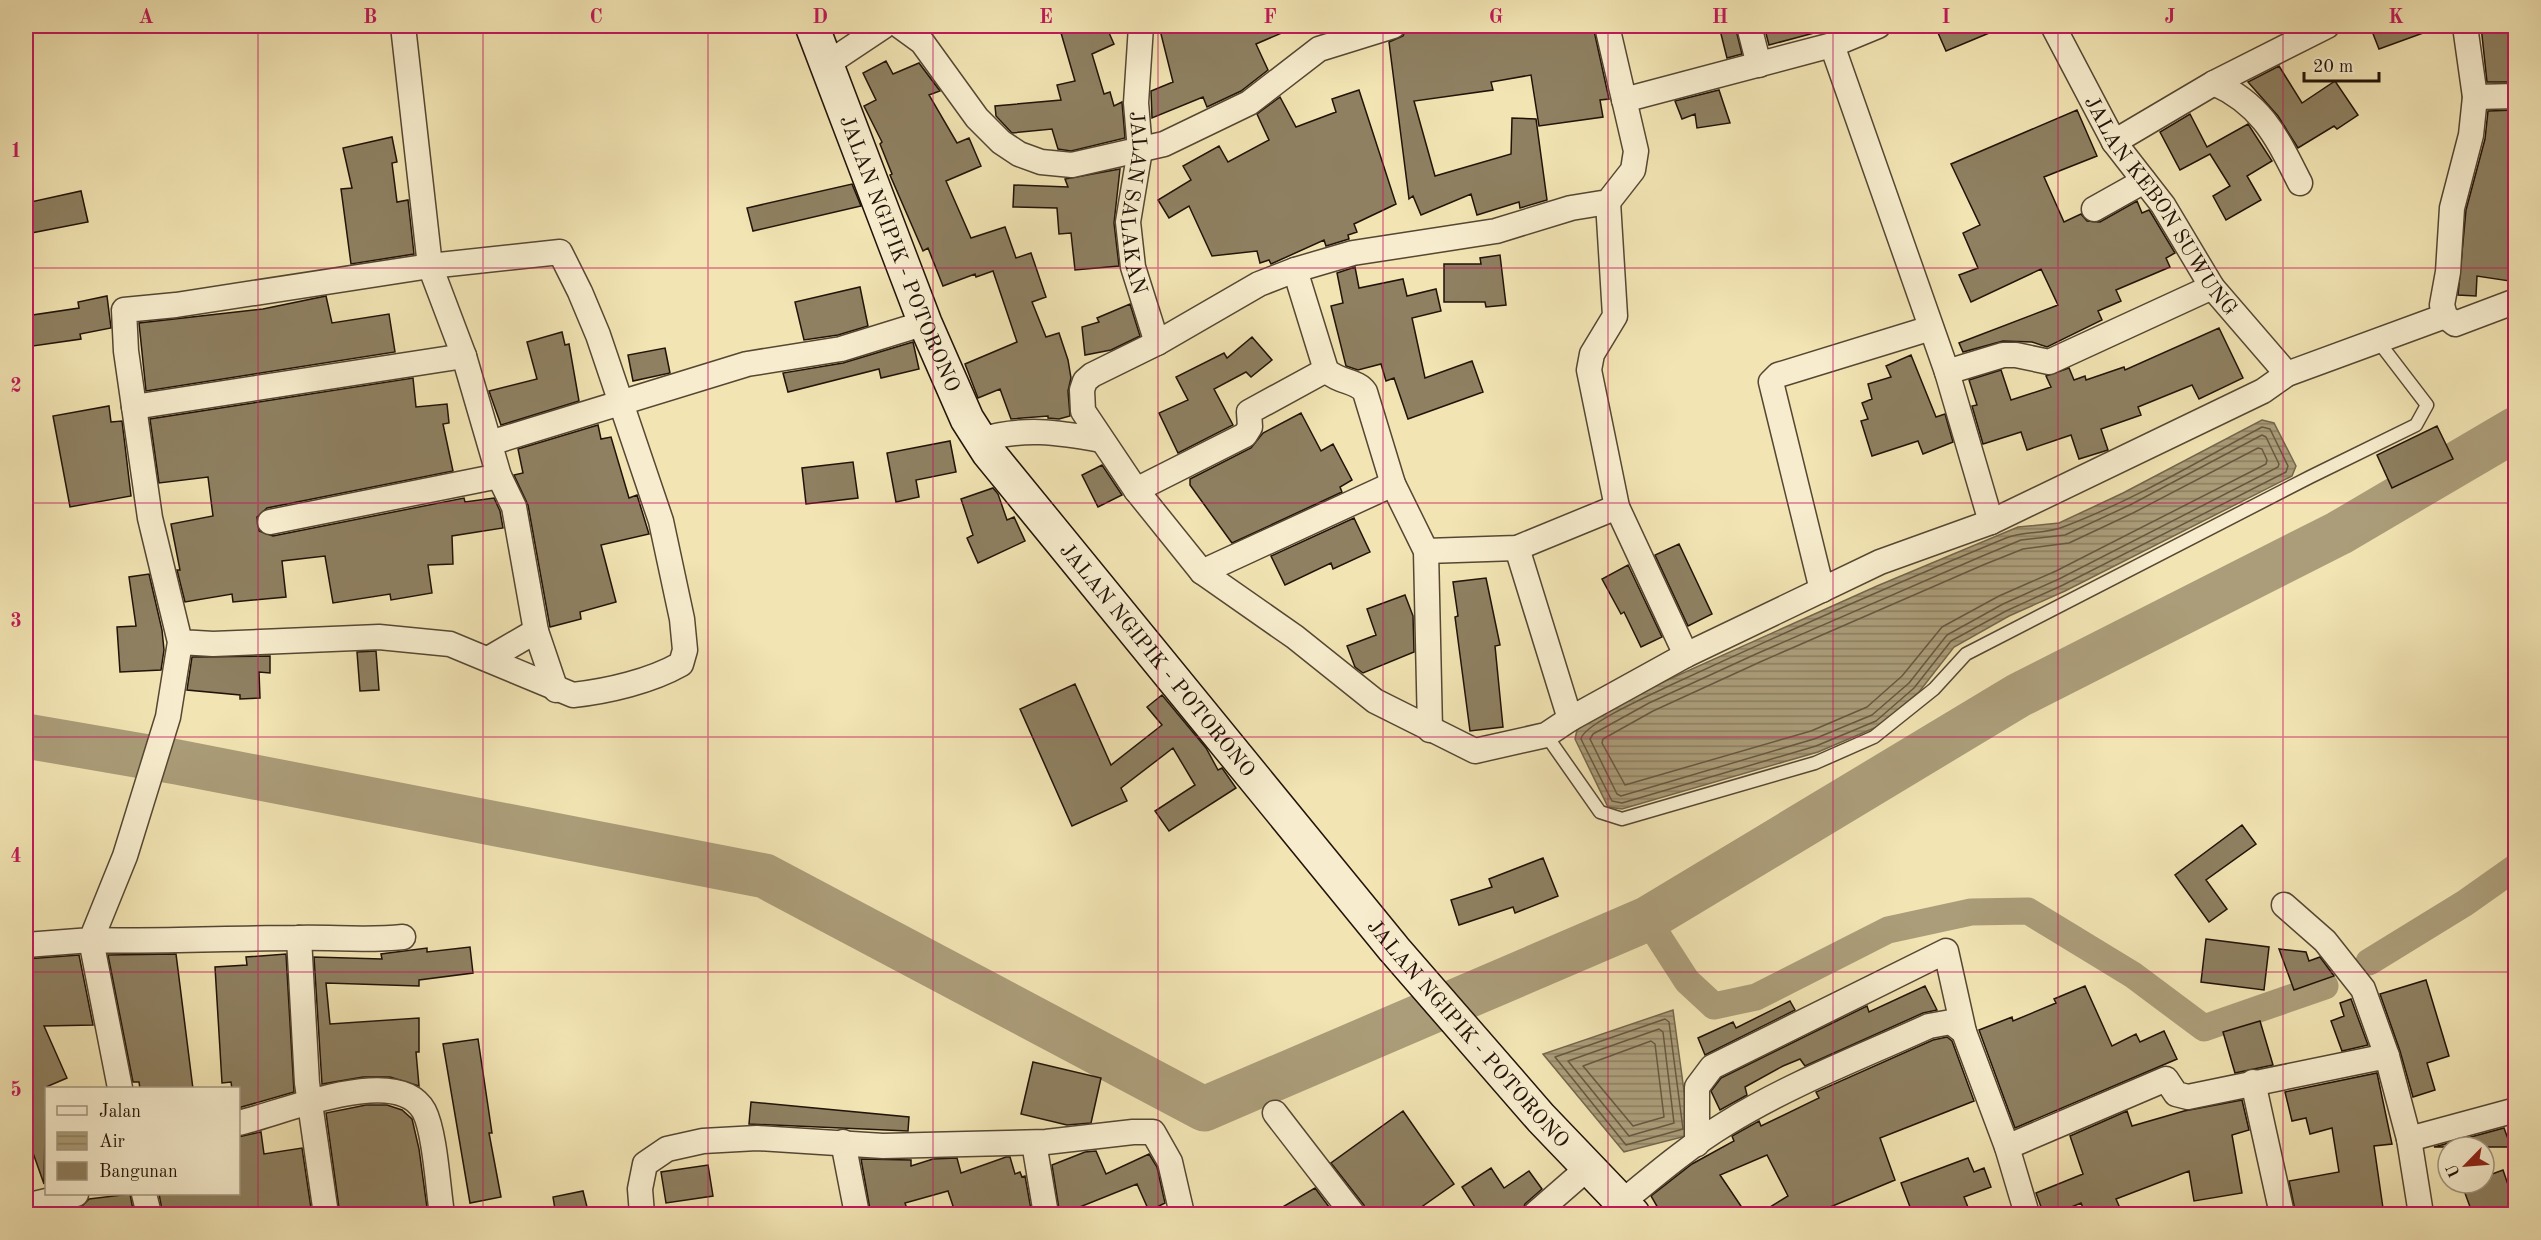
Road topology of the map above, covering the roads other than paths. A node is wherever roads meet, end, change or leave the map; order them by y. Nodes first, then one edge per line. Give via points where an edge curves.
1 (403, 26) edge
2 (812, 26) edge
3 (884, 26) edge
4 (900, 26) edge
5 (1141, 26) edge
6 (1393, 26) edge
7 (1607, 26) edge
8 (1749, 26) edge
9 (1878, 26) edge
10 (2053, 26) edge
11 (2327, 26) edge
12 (2464, 26) edge
13 (1832, 45) junction
14 (827, 64) junction
15 (1760, 65) junction
16 (2214, 83) junction
17 (2516, 96) edge
18 (2475, 97) junction
19 (1624, 100) junction
20 (2114, 142) junction
21 (1140, 150) junction
22 (2144, 181) junction
23 (2300, 183) dead end
24 (1608, 202) junction
25 (2094, 209) dead end
26 (430, 266) junction
27 (1295, 270) junction
28 (2212, 287) junction
29 (2516, 301) edge
30 (2445, 316) junction
31 (925, 323) junction
32 (1931, 328) junction
33 (2378, 341) junction
34 (1157, 343) junction
35 (464, 356) junction
36 (1326, 370) junction
37 (1947, 372) junction
38 (2287, 374) junction
39 (620, 401) junction
40 (134, 407) junction
41 (980, 440) junction
42 (1101, 440) junction
43 (490, 443) junction
44 (499, 476) junction
45 (1393, 484) junction
46 (1137, 490) junction
47 (1617, 507) junction
48 (270, 522) dead end
49 (1991, 522) junction
50 (1517, 548) junction
51 (1426, 551) junction
52 (1202, 572) junction
53 (1822, 590) junction
54 (536, 631) junction
55 (180, 642) junction
56 (1686, 656) junction
57 (488, 659) junction
58 (556, 690) junction
59 (1570, 719) junction
60 (1430, 730) junction
61 (1546, 735) junction
62 (2284, 905) dead end
63 (403, 937) dead end
64 (299, 938) junction
65 (91, 940) junction
66 (26, 945) edge
67 (1964, 1032) junction
68 (2387, 1056) junction
69 (2253, 1082) junction
70 (120, 1087) edge
71 (309, 1104) junction
72 (2516, 1110) edge
73 (1275, 1113) dead end
74 (240, 1122) edge
75 (2409, 1139) junction
76 (843, 1143) junction
77 (1034, 1143) junction
78 (1697, 1144) junction
79 (2007, 1147) junction
80 (1589, 1167) junction
81 (72, 1195) edge
82 (144, 1195) edge
83 (26, 1206) edge
84 (1627, 1209) edge
85 (149, 1215) edge
86 (326, 1215) edge
87 (442, 1215) edge
88 (642, 1215) edge
89 (857, 1215) edge
90 (1046, 1215) edge
91 (1182, 1215) edge
92 (1353, 1215) edge
93 (1535, 1215) edge
94 (2027, 1215) edge
95 (2282, 1215) edge
96 (2421, 1215) edge

1 - 26 street
2 - 14 street, JALAN NGIPIK - POTORONO
3 - 14 street
4 - 21 street via 922,42 977,118 1018,154 1041,162 1072,165
5 - 21 street, JALAN SALAKAN via 1136,103
6 - 21 street via 1319,49 1249,103 1164,144
7 - 19 street
8 - 15 street
9 - 13 street
10 - 20 street, JALAN KEBON SUWUNG
11 - 16 street
12 - 18 street
13 - 15 street
13 - 32 street
14 - 31 street, JALAN NGIPIK - POTORONO
15 - 19 street
16 - 20 street
16 - 23 street via 2229,90 2272,128
17 - 18 street
18 - 30 street via 2471,135 2452,208 2442,305
19 - 24 street via 1636,151 1633,170
20 - 22 street, JALAN KEBON SUWUNG
21 - 34 street, JALAN SALAKAN via 1128,222 1133,267
22 - 25 street
22 - 28 street, JALAN KEBON SUWUNG via 2163,205
24 - 27 street via 1571,208 1496,231 1353,253
24 - 47 street via 1615,316 1592,354 1589,370
26 - 35 street
26 - 39 street via 560,252 580,292
26 - 40 street via 124,310
27 - 34 street via 1259,284
27 - 36 street
28 - 37 street via 2049,362 2003,355
28 - 38 street, JALAN KEBON SUWUNG
29 - 30 street via 2455,324
30 - 33 street
31 - 39 street via 841,349 747,364
31 - 41 street, JALAN NGIPIK - POTORONO
32 - 37 street
32 - 53 street via 1778,375 1770,382
33 - 38 street
33 - 61 lane via 2427,405 2416,425 1966,654 1934,689 1874,737 1815,763 1622,819 1600,812
34 - 42 street via 1085,381 1083,411
35 - 40 street
35 - 43 street
36 - 45 street via 1334,378 1357,384 1365,392
36 - 46 street via 1249,411 1250,427 1245,435
37 - 49 street
38 - 49 street via 2263,391
39 - 43 street
39 - 58 street via 661,520 685,650 681,664 667,672 593,693 573,695
40 - 55 street via 150,518
41 - 42 street via 1006,432 1053,432
41 - 80 street, JALAN NGIPIK - POTORONO via 1394,949 1541,1118
42 - 46 street
43 - 44 street
44 - 48 street
44 - 54 street via 514,507
45 - 51 street
45 - 52 street
46 - 52 street
47 - 50 street
47 - 56 street
49 - 53 street via 1880,562
50 - 51 street
50 - 59 street
51 - 60 street
52 - 60 street via 1295,637 1375,701
53 - 56 street
54 - 57 street
54 - 58 street
55 - 57 street via 379,637 450,644
55 - 65 street via 165,726 150,779 125,856
56 - 59 street
57 - 58 street
59 - 61 street
60 - 61 street via 1475,751
62 - 68 street via 2325,941 2363,989
63 - 64 street via 368,941
64 - 65 street
64 - 71 street
65 - 66 street
65 - 70 street
67 - 78 street via 1951,1022 1929,1026 1773,1097
67 - 78 street via 1946,951 1712,1067 1696,1087
67 - 79 street
68 - 69 street
68 - 75 street
69 - 79 street via 2188,1097 2176,1094 2166,1079
69 - 95 street
71 - 74 street
71 - 86 street
71 - 87 street via 376,1089 393,1090 416,1100 425,1113
72 - 75 street
73 - 92 street
75 - 96 street
76 - 77 street
76 - 88 street via 757,1138 667,1149 645,1164 640,1189
76 - 89 street
77 - 90 street
77 - 91 street via 1154,1132 1170,1162
78 - 84 street
79 - 94 street
80 - 84 street, JALAN NGIPIK - POTORONO
80 - 93 street
81 - 83 street
82 - 85 street

